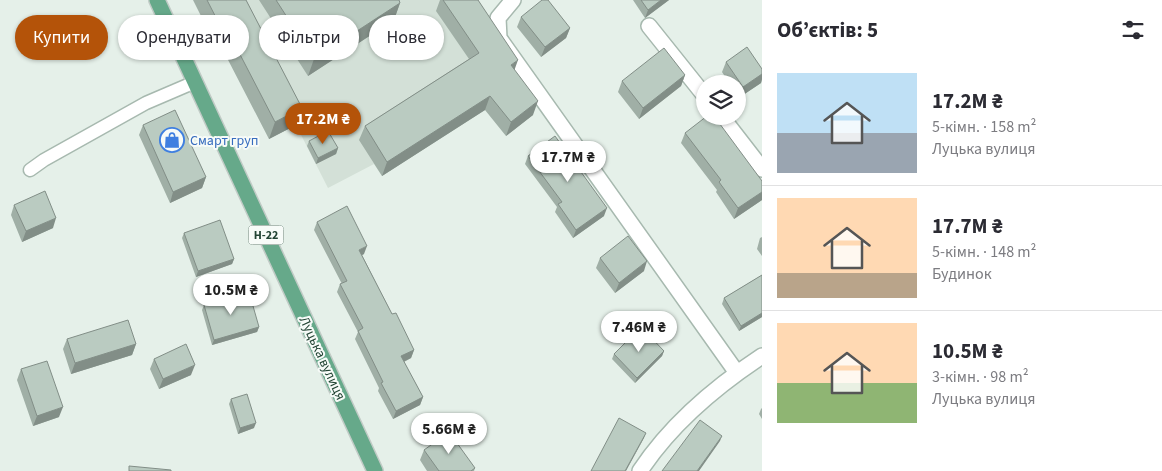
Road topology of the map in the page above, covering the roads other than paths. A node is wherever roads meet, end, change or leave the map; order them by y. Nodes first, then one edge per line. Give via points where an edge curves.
1 (157, 0) edge
2 (513, 0) edge
3 (649, 26) dead end
4 (195, 82) junction
5 (696, 85) edge
6 (728, 125) edge
7 (762, 169) edge
8 (30, 170) dead end
9 (762, 356) edge
10 (737, 372) junction
11 (376, 471) edge
12 (640, 471) edge

1 - 4 main road, Луцька вулиця / Н-22
2 - 10 street via 498,18 499,38
3 - 5 street
4 - 8 lane via 146,103
4 - 11 main road, Луцька вулиця / Н-22
6 - 7 street
9 - 10 street
10 - 12 street via 694,408 654,450

